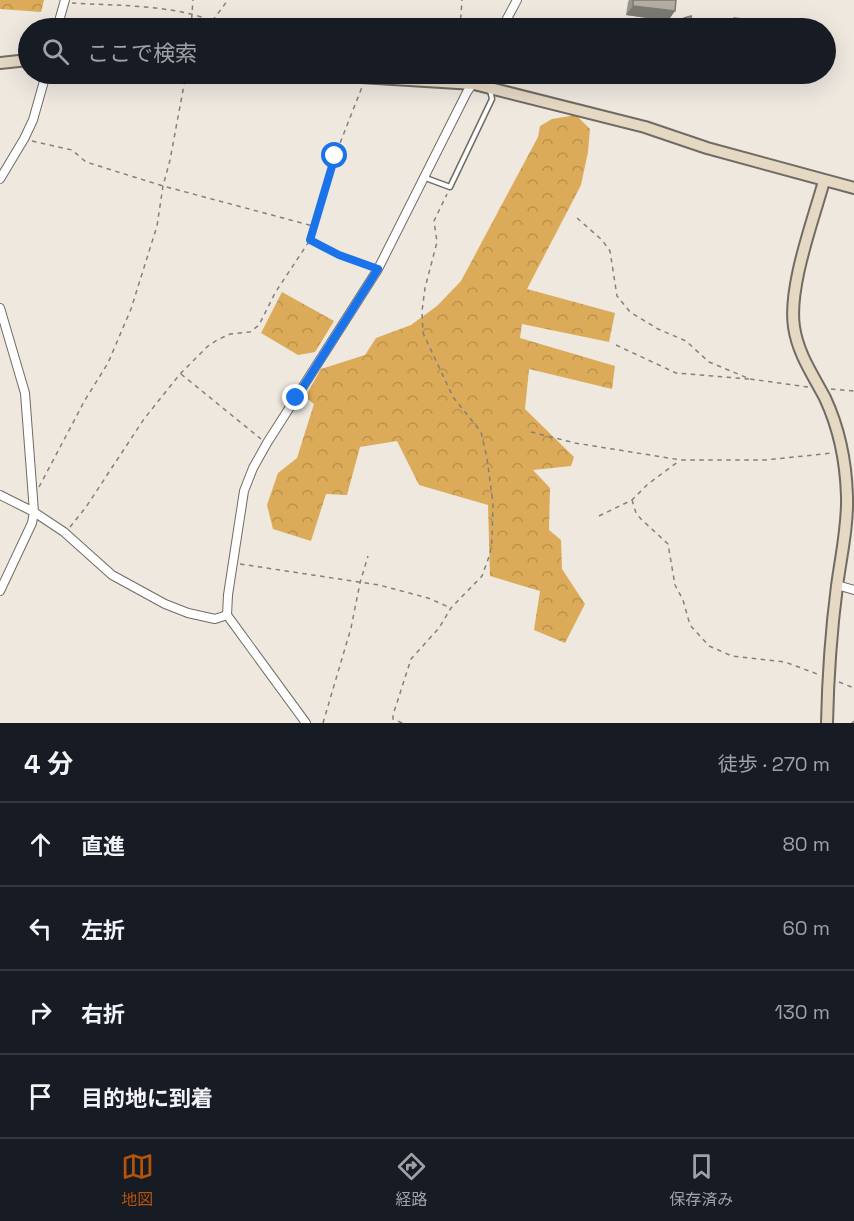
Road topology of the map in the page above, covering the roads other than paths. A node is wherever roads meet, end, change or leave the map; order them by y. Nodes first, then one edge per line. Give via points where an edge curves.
1 (518, 0) edge
2 (65, 1) edge
3 (60, 18) edge
4 (508, 18) edge
5 (18, 61) edge
6 (0, 63) edge
7 (43, 84) edge
8 (472, 84) edge
9 (483, 84) edge
10 (490, 89) junction
11 (423, 177) junction
12 (0, 179) edge
13 (824, 181) junction
14 (854, 188) edge
15 (0, 308) edge
16 (0, 495) edge
17 (34, 512) junction
18 (837, 585) junction
19 (854, 590) edge
20 (0, 591) edge
21 (228, 615) junction
22 (306, 723) edge
23 (827, 723) edge

1 - 4 street
2 - 3 street
5 - 6 street
7 - 12 street via 33,120
8 - 11 street
9 - 10 street
10 - 11 lane via 492,99 450,187
10 - 13 street via 645,127
11 - 21 street via 378,269 254,468 244,491
13 - 14 street
13 - 18 street via 793,309 798,347 830,411 842,451 847,520
15 - 17 street via 26,393
16 - 17 street
17 - 20 street
17 - 21 street via 64,532 112,575 170,607 215,619
18 - 19 street
18 - 23 street
21 - 22 street

